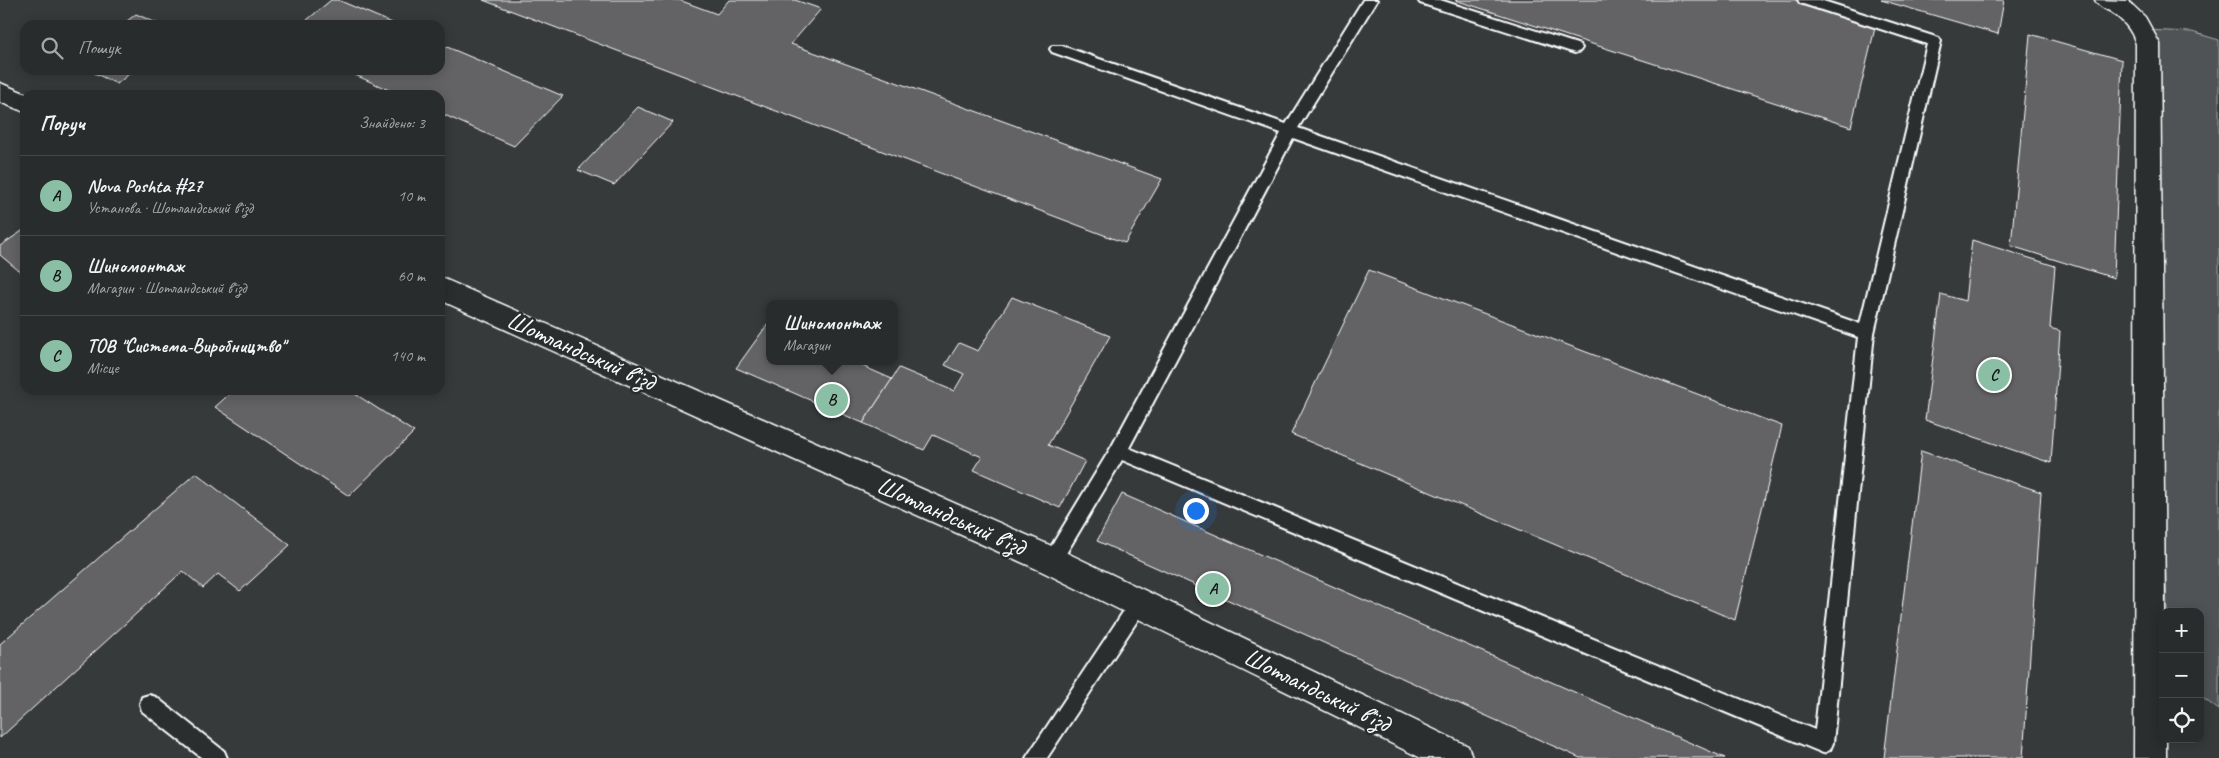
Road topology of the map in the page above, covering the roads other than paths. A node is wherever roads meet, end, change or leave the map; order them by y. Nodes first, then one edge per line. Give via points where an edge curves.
1 (1370, 0) edge
2 (1424, 0) edge
3 (1805, 0) edge
4 (2110, 1) edge
5 (1575, 48) dead end
6 (1057, 50) dead end
7 (0, 92) edge
8 (20, 101) edge
9 (1290, 130) junction
10 (445, 290) edge
11 (1866, 333) junction
12 (1118, 451) junction
13 (1052, 561) junction
14 (1140, 604) junction
15 (149, 704) dead end
16 (218, 758) edge
17 (1036, 758) edge
18 (1456, 758) edge
19 (2150, 758) edge

1 - 9 lane
2 - 5 lane
3 - 11 lane via 1934,41
4 - 19 street via 2133,17 2144,30 2148,44
6 - 9 lane
7 - 8 street
9 - 11 lane
9 - 12 lane
10 - 13 street, Шотландський в'їзд
11 - 12 lane via 1823,744
12 - 13 lane
13 - 14 street, Шотландський в'їзд
14 - 17 lane
14 - 18 street, Шотландський в'їзд
15 - 16 lane

